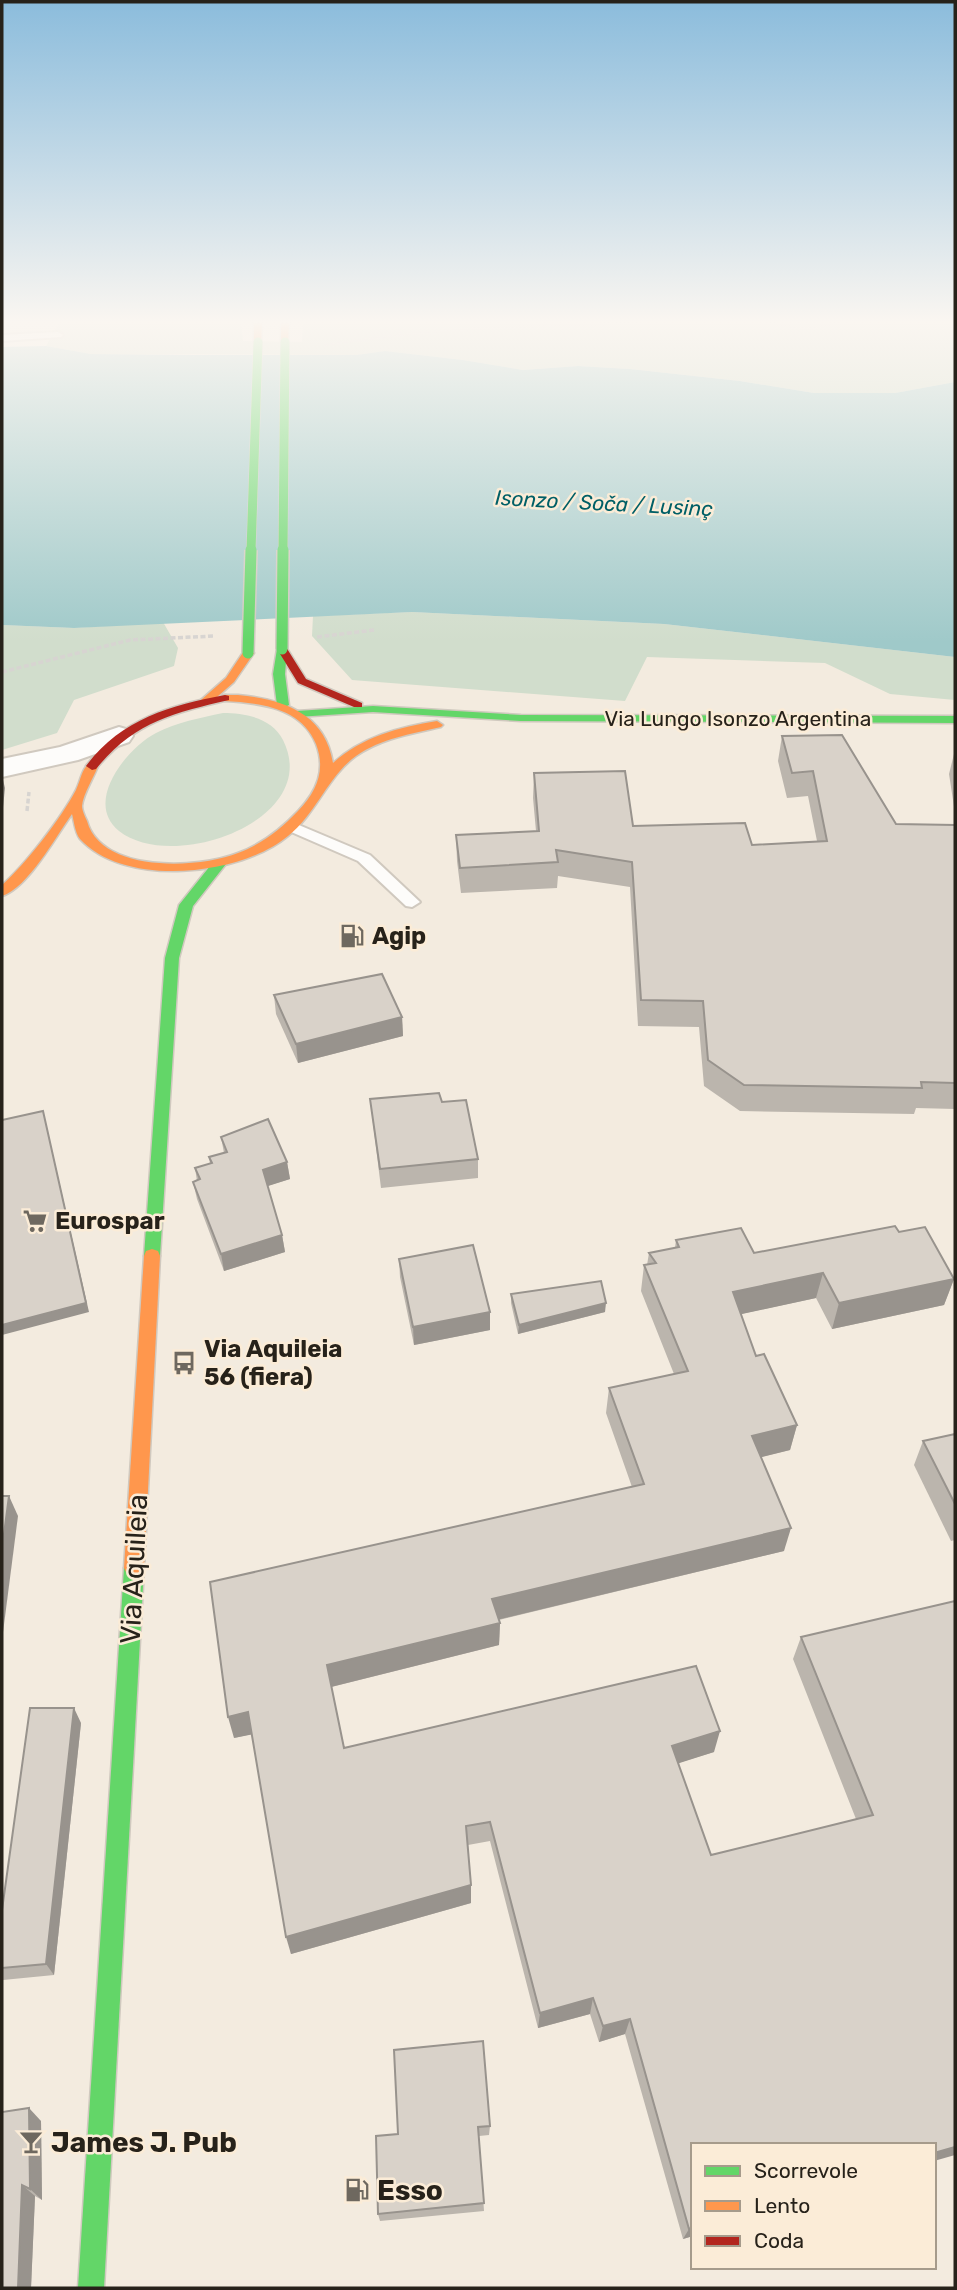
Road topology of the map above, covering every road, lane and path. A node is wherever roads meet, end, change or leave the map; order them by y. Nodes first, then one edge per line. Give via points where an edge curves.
1 (255, 430) edge
2 (284, 430) edge
3 (374, 630) dead end
4 (224, 636) dead end
5 (314, 637) dead end
6 (282, 649) junction
7 (2, 672) edge
8 (205, 702) junction
9 (290, 709) junction
10 (373, 709) junction
11 (521, 718) junction
12 (955, 720) edge
13 (119, 736) junction
14 (2, 768) edge
15 (328, 775) junction
16 (79, 795) junction
17 (294, 828) junction
18 (219, 864) junction
19 (2, 892) edge
20 (412, 902) dead end
21 (91, 2288) edge

1 - 8 main road, bridge via 248,653 223,689
2 - 6 main road, bridge
3 - 5 path
4 - 7 path via 130,640
6 - 9 main road via 279,674
6 - 10 main road via 302,681
8 - 9 main road via 253,698
8 - 13 main road via 142,722
9 - 10 main road, Via Lungo Isonzo Argentina
9 - 15 main road via 314,728 324,747
10 - 11 main road, Via Lungo Isonzo Argentina
11 - 12 main road, Via Lungo Isonzo Argentina
11 - 15 main road, Via Lungo Isonzo Argentina via 411,728 357,746
13 - 14 street via 68,754
13 - 16 main road via 86,776
15 - 17 main road via 316,802
16 - 18 main road via 76,817 91,843 117,861 166,871
16 - 19 main road via 24,873
17 - 18 main road
17 - 20 lane via 364,858
18 - 21 main road, Via Aquileia via 186,905 172,958 167,1013

